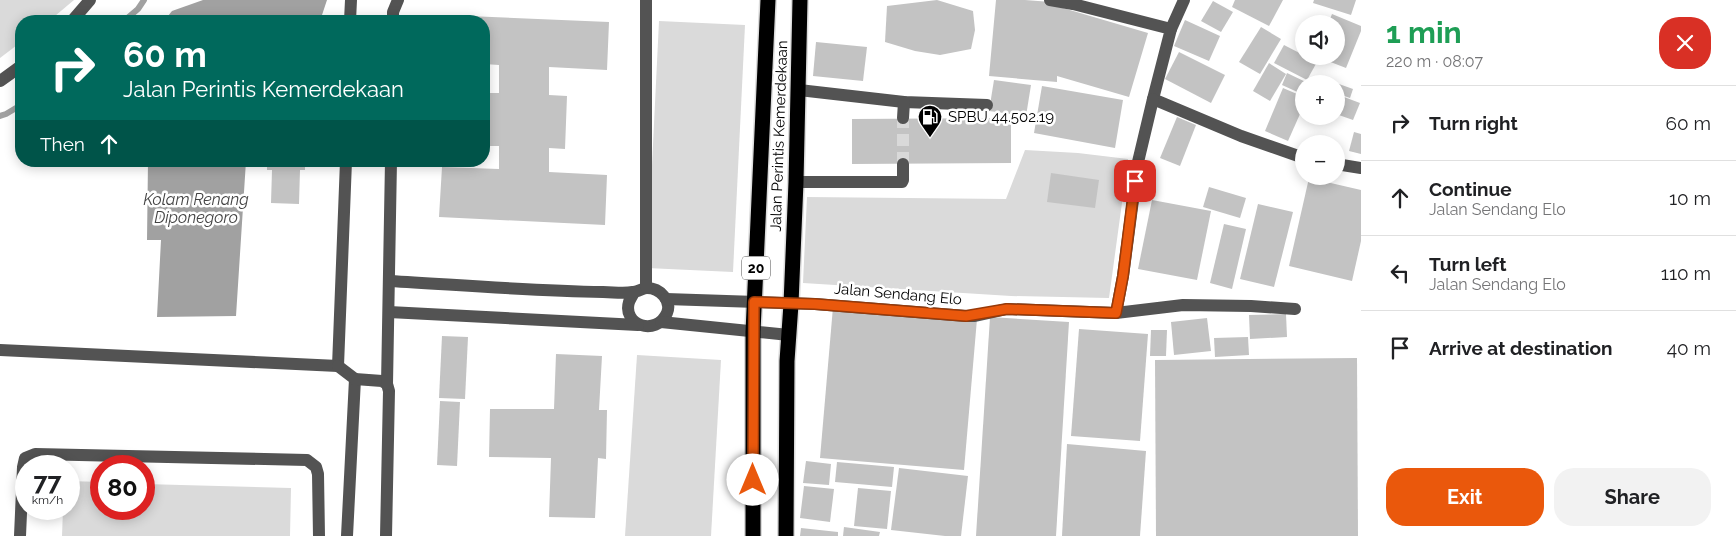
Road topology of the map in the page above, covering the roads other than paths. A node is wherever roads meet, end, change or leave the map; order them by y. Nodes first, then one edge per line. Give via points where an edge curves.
1 (90, 0) edge
2 (351, 0) edge
3 (398, 0) edge
4 (646, 0) edge
5 (768, 0) edge
6 (800, 0) edge
7 (1050, 0) edge
8 (1184, 0) edge
9 (77, 15) edge
10 (350, 15) edge
11 (393, 15) edge
12 (1171, 29) junction
13 (15, 70) edge
14 (0, 81) edge
15 (799, 90) junction
16 (1153, 99) junction
17 (904, 102) junction
18 (987, 105) dead end
19 (903, 118) tunnel mouth
20 (1295, 155) edge
21 (903, 164) tunnel mouth
22 (1345, 165) edge
23 (346, 167) edge
24 (391, 167) edge
25 (1361, 168) edge
26 (796, 182) junction
27 (390, 281) junction
28 (640, 290) junction
29 (666, 299) junction
30 (754, 302) junction
31 (791, 304) junction
32 (1295, 310) dead end
33 (389, 312) junction
34 (1116, 313) junction
35 (661, 322) junction
36 (638, 325) junction
37 (753, 332) junction
38 (789, 334) junction
39 (0, 350) edge
40 (338, 366) junction
41 (355, 379) junction
42 (387, 384) junction
43 (20, 536) edge
44 (319, 536) edge
45 (347, 536) edge
46 (386, 536) edge
47 (753, 536) edge
48 (786, 536) edge

1 - 9 street
2 - 10 street
3 - 11 street
4 - 28 street
5 - 30 highway, Jalan Perintis Kemerdekaan / 20
6 - 15 highway, Jalan Perintis Kemerdekaan / 20
7 - 12 street
8 - 12 street
12 - 16 street
13 - 14 street
15 - 17 street
15 - 26 highway, Jalan Perintis Kemerdekaan / 20
16 - 20 street
16 - 34 street via 1138,162
17 - 18 street
17 - 19 street
21 - 26 street via 902,182
22 - 25 street
23 - 40 street
24 - 27 street
26 - 31 highway, Jalan Perintis Kemerdekaan / 20
27 - 28 street via 597,292
27 - 33 street
28 - 29 street via 658,290
28 - 36 street via 628,303 630,315
29 - 30 street
29 - 35 street via 668,312
30 - 31 street
30 - 37 highway, Jalan Perintis Kemerdekaan / 20
31 - 34 street, Jalan Sendang Elo via 966,316 1007,309
31 - 38 highway, Jalan Perintis Kemerdekaan / 20
32 - 34 street, Jalan Sendang Elo via 1183,305
33 - 36 street
33 - 42 street
35 - 36 street via 650,327
35 - 37 street
37 - 38 street
37 - 47 highway, Jalan Perintis Kemerdekaan / 20
38 - 48 highway, Jalan Perintis Kemerdekaan / 20
39 - 40 street
40 - 41 street
41 - 42 street
41 - 45 street
42 - 46 street
43 - 44 street via 23,467 25,458 35,454 307,460 316,467 318,474

